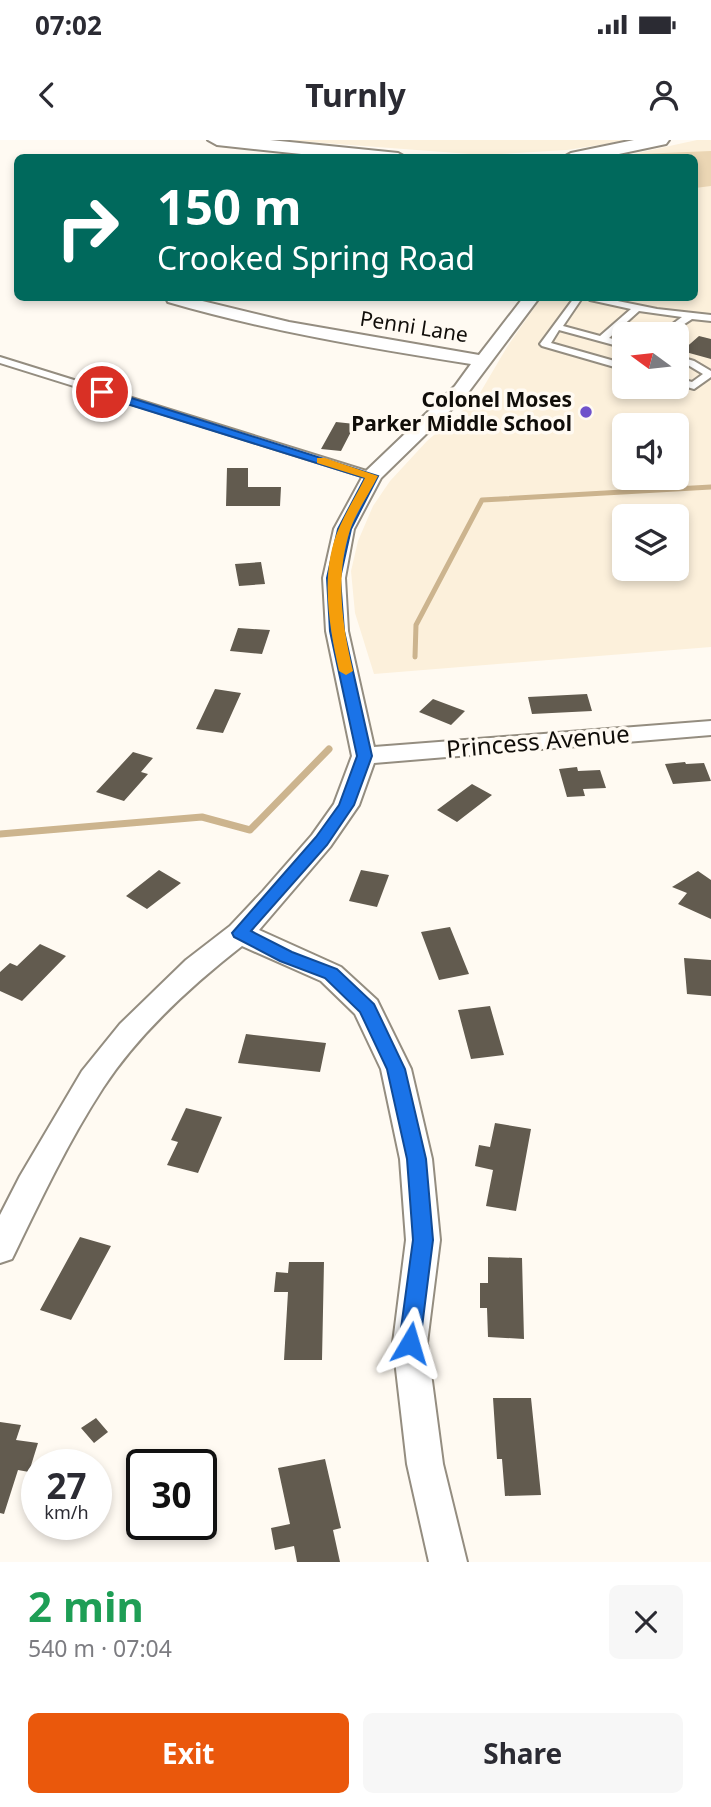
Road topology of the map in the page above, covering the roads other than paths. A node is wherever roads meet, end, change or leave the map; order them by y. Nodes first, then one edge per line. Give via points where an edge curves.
1 (217, 140) edge
2 (660, 140) edge
3 (358, 154) edge
4 (591, 154) edge
5 (184, 301) edge
6 (529, 301) edge
7 (576, 301) edge
8 (606, 301) edge
9 (637, 308) junction
10 (690, 317) junction
11 (711, 318) edge
12 (682, 322) edge
13 (557, 327) junction
14 (603, 339) junction
15 (612, 341) edge
16 (0, 360) edge
17 (483, 361) junction
18 (612, 363) edge
19 (690, 363) edge
20 (690, 385) edge
21 (372, 476) junction
22 (711, 728) edge
23 (364, 756) junction
24 (240, 933) junction
25 (0, 1249) edge
26 (448, 1562) edge

1 - 3 street
2 - 4 street
5 - 17 street, Penni Lane via 288,329
6 - 17 street
7 - 13 lane
8 - 9 lane
9 - 10 lane
9 - 14 lane
10 - 11 lane
10 - 12 lane
13 - 14 lane
13 - 18 lane via 545,344
14 - 15 lane
16 - 21 lane
17 - 21 street via 461,390
19 - 20 lane via 709,374
21 - 23 street via 344,529 334,578 337,631
22 - 23 street, Princess Avenue
23 - 24 street via 346,805 321,841
24 - 25 street via 196,967 139,1022 93,1079 31,1185
24 - 26 street via 331,974 367,1008 396,1069 416,1159 423,1240 410,1343 425,1464

